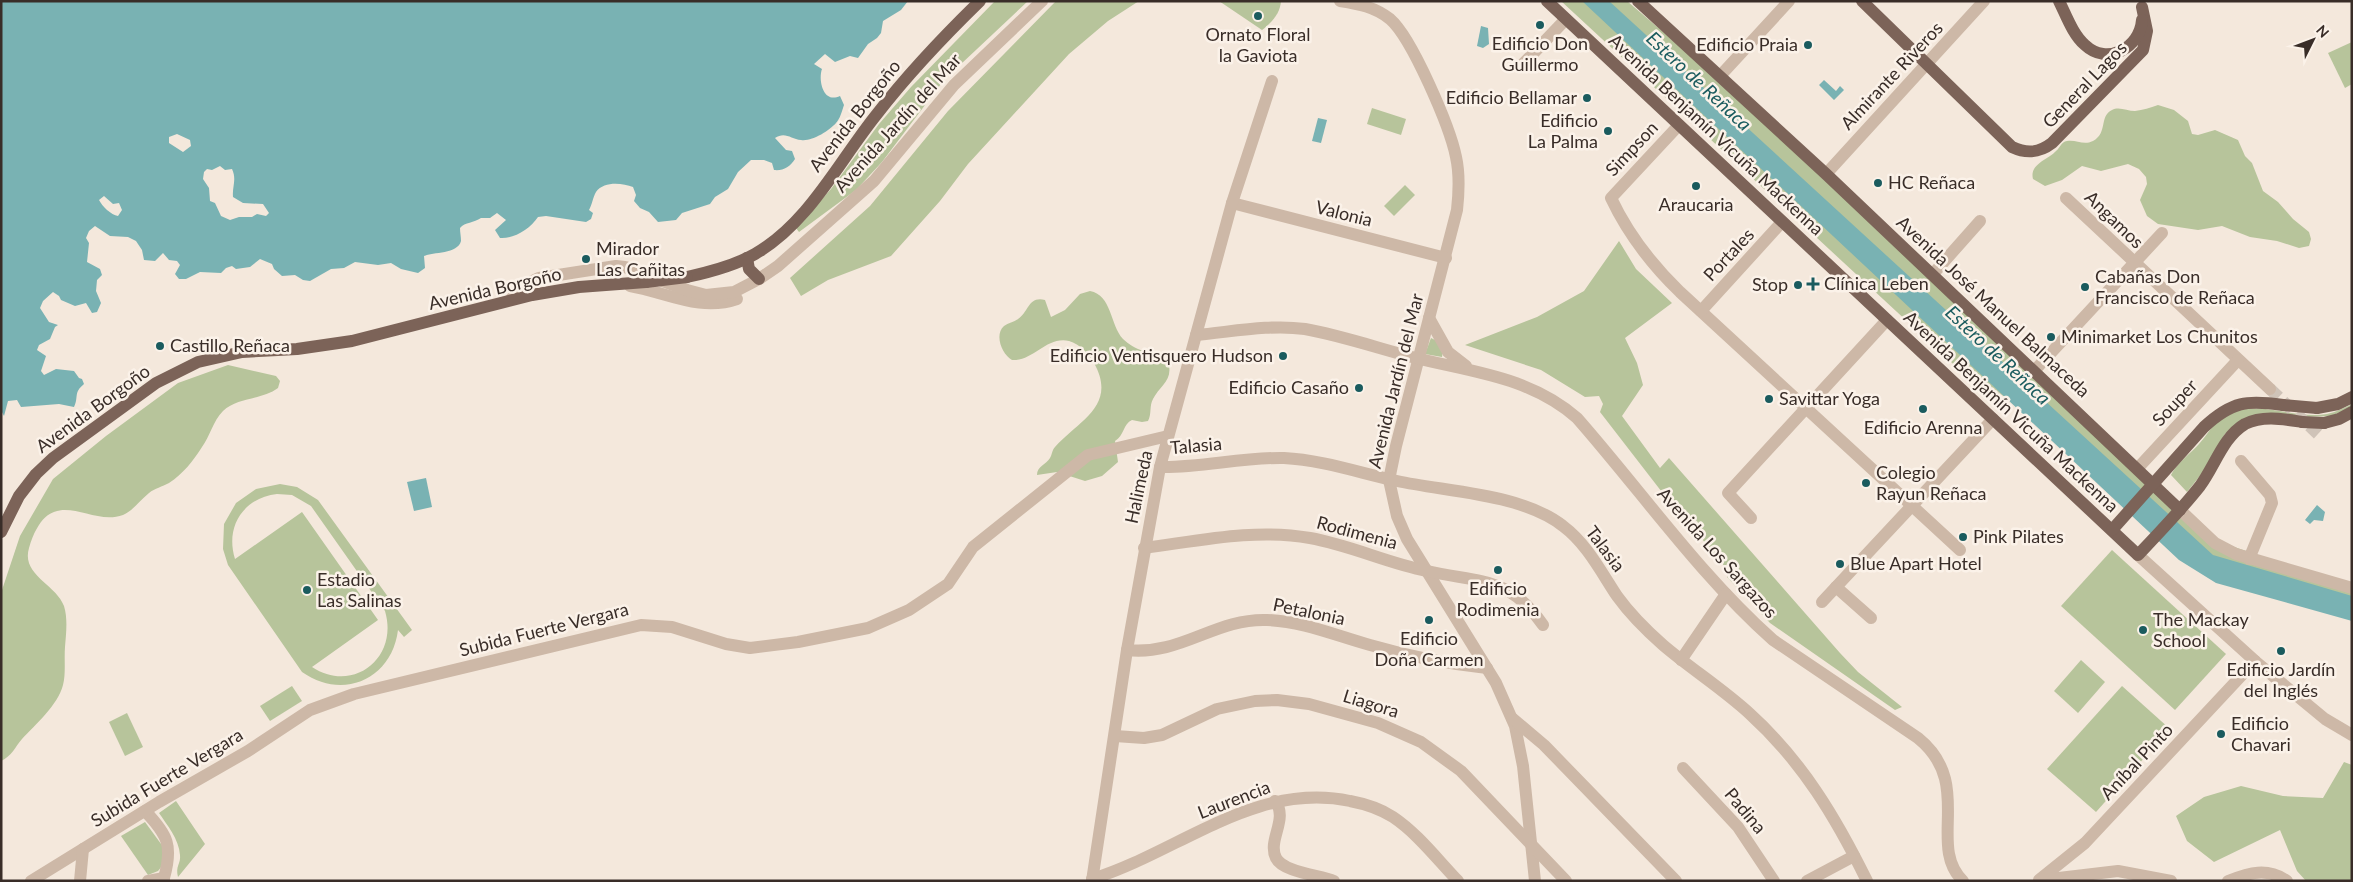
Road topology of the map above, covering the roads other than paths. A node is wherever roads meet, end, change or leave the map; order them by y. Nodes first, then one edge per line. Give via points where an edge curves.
1 (980, 1) edge
2 (1042, 1) edge
3 (1340, 1) edge
4 (1547, 1) edge
5 (1638, 1) edge
6 (1789, 1) edge
7 (1862, 1) edge
8 (1984, 1) edge
9 (2059, 1) edge
10 (2142, 4) edge
11 (1566, 19) junction
12 (2116, 53) junction
13 (2134, 62) junction
14 (1928, 63) junction
15 (1522, 65) dead end
16 (1720, 76) junction
17 (1272, 81) dead end
18 (1679, 125) junction
19 (1826, 174) junction
20 (2066, 198) dead end
21 (1232, 203) junction
22 (1980, 221) dead end
23 (1782, 222) junction
24 (2162, 233) dead end
25 (747, 258) junction
26 (1446, 258) junction
27 (2134, 263) junction
28 (778, 266) junction
29 (1932, 274) junction
30 (759, 279) junction
31 (617, 284) junction
32 (511, 299) junction
33 (1701, 311) junction
34 (1429, 318) junction
35 (1887, 320) junction
36 (1196, 335) junction
37 (1418, 358) junction
38 (2238, 360) junction
39 (1470, 368) junction
40 (2035, 370) junction
41 (2270, 390) tunnel mouth
42 (2352, 397) edge
43 (1806, 408) junction
44 (2352, 412) edge
45 (1993, 419) junction
46 (1168, 436) junction
47 (2241, 461) dead end
48 (1160, 467) junction
49 (2137, 469) junction
50 (1389, 480) junction
51 (2150, 488) junction
52 (1912, 505) junction
53 (2177, 513) junction
54 (1752, 518) dead end
55 (2112, 530) junction
56 (1, 532) edge
57 (1144, 548) junction
58 (1960, 550) dead end
59 (2138, 555) junction
60 (2249, 559) junction
61 (1427, 571) junction
62 (1836, 587) junction
63 (2352, 588) edge
64 (1726, 594) junction
65 (1822, 602) dead end
66 (1871, 618) dead end
67 (1543, 625) dead end
68 (1127, 650) junction
69 (1681, 660) junction
70 (2255, 661) junction
71 (1487, 668) junction
72 (1512, 718) junction
73 (2352, 735) edge
74 (1115, 736) junction
75 (1683, 768) dead end
76 (1275, 801) junction
77 (145, 811) junction
78 (1530, 842) junction
79 (83, 849) junction
80 (1854, 856) junction
81 (165, 879) edge
82 (1092, 880) edge
83 (31, 881) edge
84 (80, 881) edge
85 (148, 881) edge
86 (1334, 881) edge
87 (1458, 881) edge
88 (1535, 881) edge
89 (1566, 881) edge
90 (1676, 881) edge
91 (1774, 881) edge
92 (1807, 881) edge
93 (1867, 881) edge
94 (1963, 881) edge
95 (2038, 881) edge
96 (2171, 881) edge
97 (2228, 881) edge
98 (2287, 881) edge

1 - 25 main road, Avenida Borgoño via 941,39 892,95 801,214 769,245
2 - 28 street, Avenida Jardín del Mar via 954,85 874,181
3 - 26 street, Avenida Jardín del Mar via 1368,6 1396,25 1414,52 1446,126 1456,158 1459,187
4 - 11 main road, Avenida Benjamín Vicuña Mackenna
5 - 16 main road, Avenida José Manuel Balmaceda
6 - 16 street
7 - 14 main road
8 - 14 street, Almirante Riveros
9 - 12 main road via 2084,45 2100,53
10 - 12 main road via 2138,36 2131,45
10 - 13 main road, General Lagos via 2147,38
11 - 15 street
11 - 18 main road, Avenida Benjamín Vicuña Mackenna
12 - 13 main road
13 - 14 main road, General Lagos via 2052,143 2038,152 2024,152 2012,147
14 - 19 street, Almirante Riveros
16 - 19 main road, Avenida José Manuel Balmaceda
17 - 21 street, Halimeda
18 - 23 main road, Avenida Benjamín Vicuña Mackenna
18 - 33 street, Simpson via 1611,198 1644,254
19 - 29 main road, Avenida José Manuel Balmaceda
20 - 27 street, Angamos
21 - 26 street, Valonia
21 - 36 street, Halimeda
22 - 29 street
23 - 33 street, Portales
23 - 35 main road, Avenida Benjamín Vicuña Mackenna
24 - 27 street
25 - 30 main road via 749,269
25 - 31 main road, Avenida Borgoño, bridge via 687,277
26 - 34 street, Avenida Jardín del Mar
27 - 38 street, Angamos
27 - 40 street
28 - 30 street, Avenida Jardín del Mar
28 - 31 street, Avenida Jardín del Mar via 750,293 732,301 713,304 693,303 650,289
29 - 40 main road, Avenida José Manuel Balmaceda
30 - 32 street, Avenida Jardín del Mar via 734,292 706,295 626,267 606,267 532,280
31 - 32 main road, Avenida Borgoño
32 - 56 main road, Avenida Borgoño via 352,341 228,354 184,368 156,383 44,466 19,496
33 - 43 street
34 - 37 street, Avenida Jardín del Mar
34 - 39 street, Avenida Los Sargazos via 1448,352
35 - 43 street
35 - 45 main road, Avenida Benjamín Vicuña Mackenna
36 - 37 street, Avenida Los Sargazos via 1271,328 1305,329
36 - 46 street, Halimeda
37 - 39 street, Avenida Los Sargazos
37 - 50 street, Avenida Jardín del Mar
38 - 41 street, Angamos
38 - 49 street, Souper
39 - 64 street, Avenida Los Sargazos via 1533,389 1567,409
40 - 49 main road, Avenida José Manuel Balmaceda
42 - 51 main road, bridge via 2317,408 2246,402 2221,412
43 - 52 street
43 - 54 street via 1728,493
44 - 53 main road, bridge via 2340,419 2324,422 2263,418 2238,429 2228,439 2204,481
45 - 52 street
45 - 55 main road, Avenida Benjamín Vicuña Mackenna
46 - 48 street, Halimeda
46 - 77 street, Subida Fuerte Vergara via 1088,455 973,547 948,584 909,610 868,628 750,648 726,644 672,626 641,625 354,694 310,710 248,751
47 - 60 street via 2270,495 2272,503
48 - 50 street, Talasia via 1282,458 1305,460
48 - 57 street, Halimeda
49 - 51 main road, Avenida José Manuel Balmaceda
50 - 61 street, Avenida Jardín del Mar via 1402,527
50 - 69 street, Talasia via 1523,504 1554,519 1582,544 1629,611
51 - 53 main road, Avenida José Manuel Balmaceda
51 - 55 main road
52 - 58 street
52 - 62 street
53 - 59 main road
53 - 60 street, Avenida José Manuel Balmaceda via 2215,543
55 - 59 main road, Avenida Benjamín Vicuña Mackenna
57 - 61 street, Rodimenia via 1228,537 1290,536 1349,547
57 - 68 street, Halimeda
59 - 70 street, Avenida Benjamín Vicuña Mackenna
60 - 63 street, Avenida José Manuel Balmaceda
61 - 67 street, Rodimenia via 1480,579 1497,585 1522,600
61 - 71 street, Avenida Jardín del Mar
62 - 65 street
62 - 66 street
64 - 69 street
64 - 94 street, Avenida Los Sargazos via 1773,640 1930,749 1946,780 1949,854 1953,868
68 - 71 street, Petalonia via 1159,650 1236,623 1267,620 1381,648
68 - 74 street, Halimeda
69 - 80 street, Talasia via 1734,699 1780,744 1825,802
70 - 73 street, Avenida Benjamín Vicuña Mackenna via 2326,719
70 - 95 street, Aníbal Pinto via 2085,842
71 - 72 street, Avenida Jardín del Mar
72 - 78 street, Avenida Jardín del Mar via 1520,743
72 - 90 street via 1544,745
74 - 78 street, Liagora via 1144,738 1162,735 1204,714 1244,702 1277,700 1309,704 1378,723 1428,746 1461,771
74 - 82 street, Halimeda
75 - 91 street, Padina via 1738,827
76 - 82 street, Laurencia via 1206,828 1141,861
76 - 86 street via 1280,813 1274,848 1277,859 1286,868
76 - 87 street, Laurencia via 1307,796 1327,797 1378,808 1407,828
77 - 79 street, Subida Fuerte Vergara
77 - 81 street via 166,836 170,849
78 - 88 street, Avenida Jardín del Mar
78 - 89 street, Liagora
79 - 83 street, Subida Fuerte Vergara
79 - 84 street
80 - 92 street
80 - 93 street, Talasia
81 - 85 street
95 - 96 street via 2118,871
97 - 98 street via 2257,871

